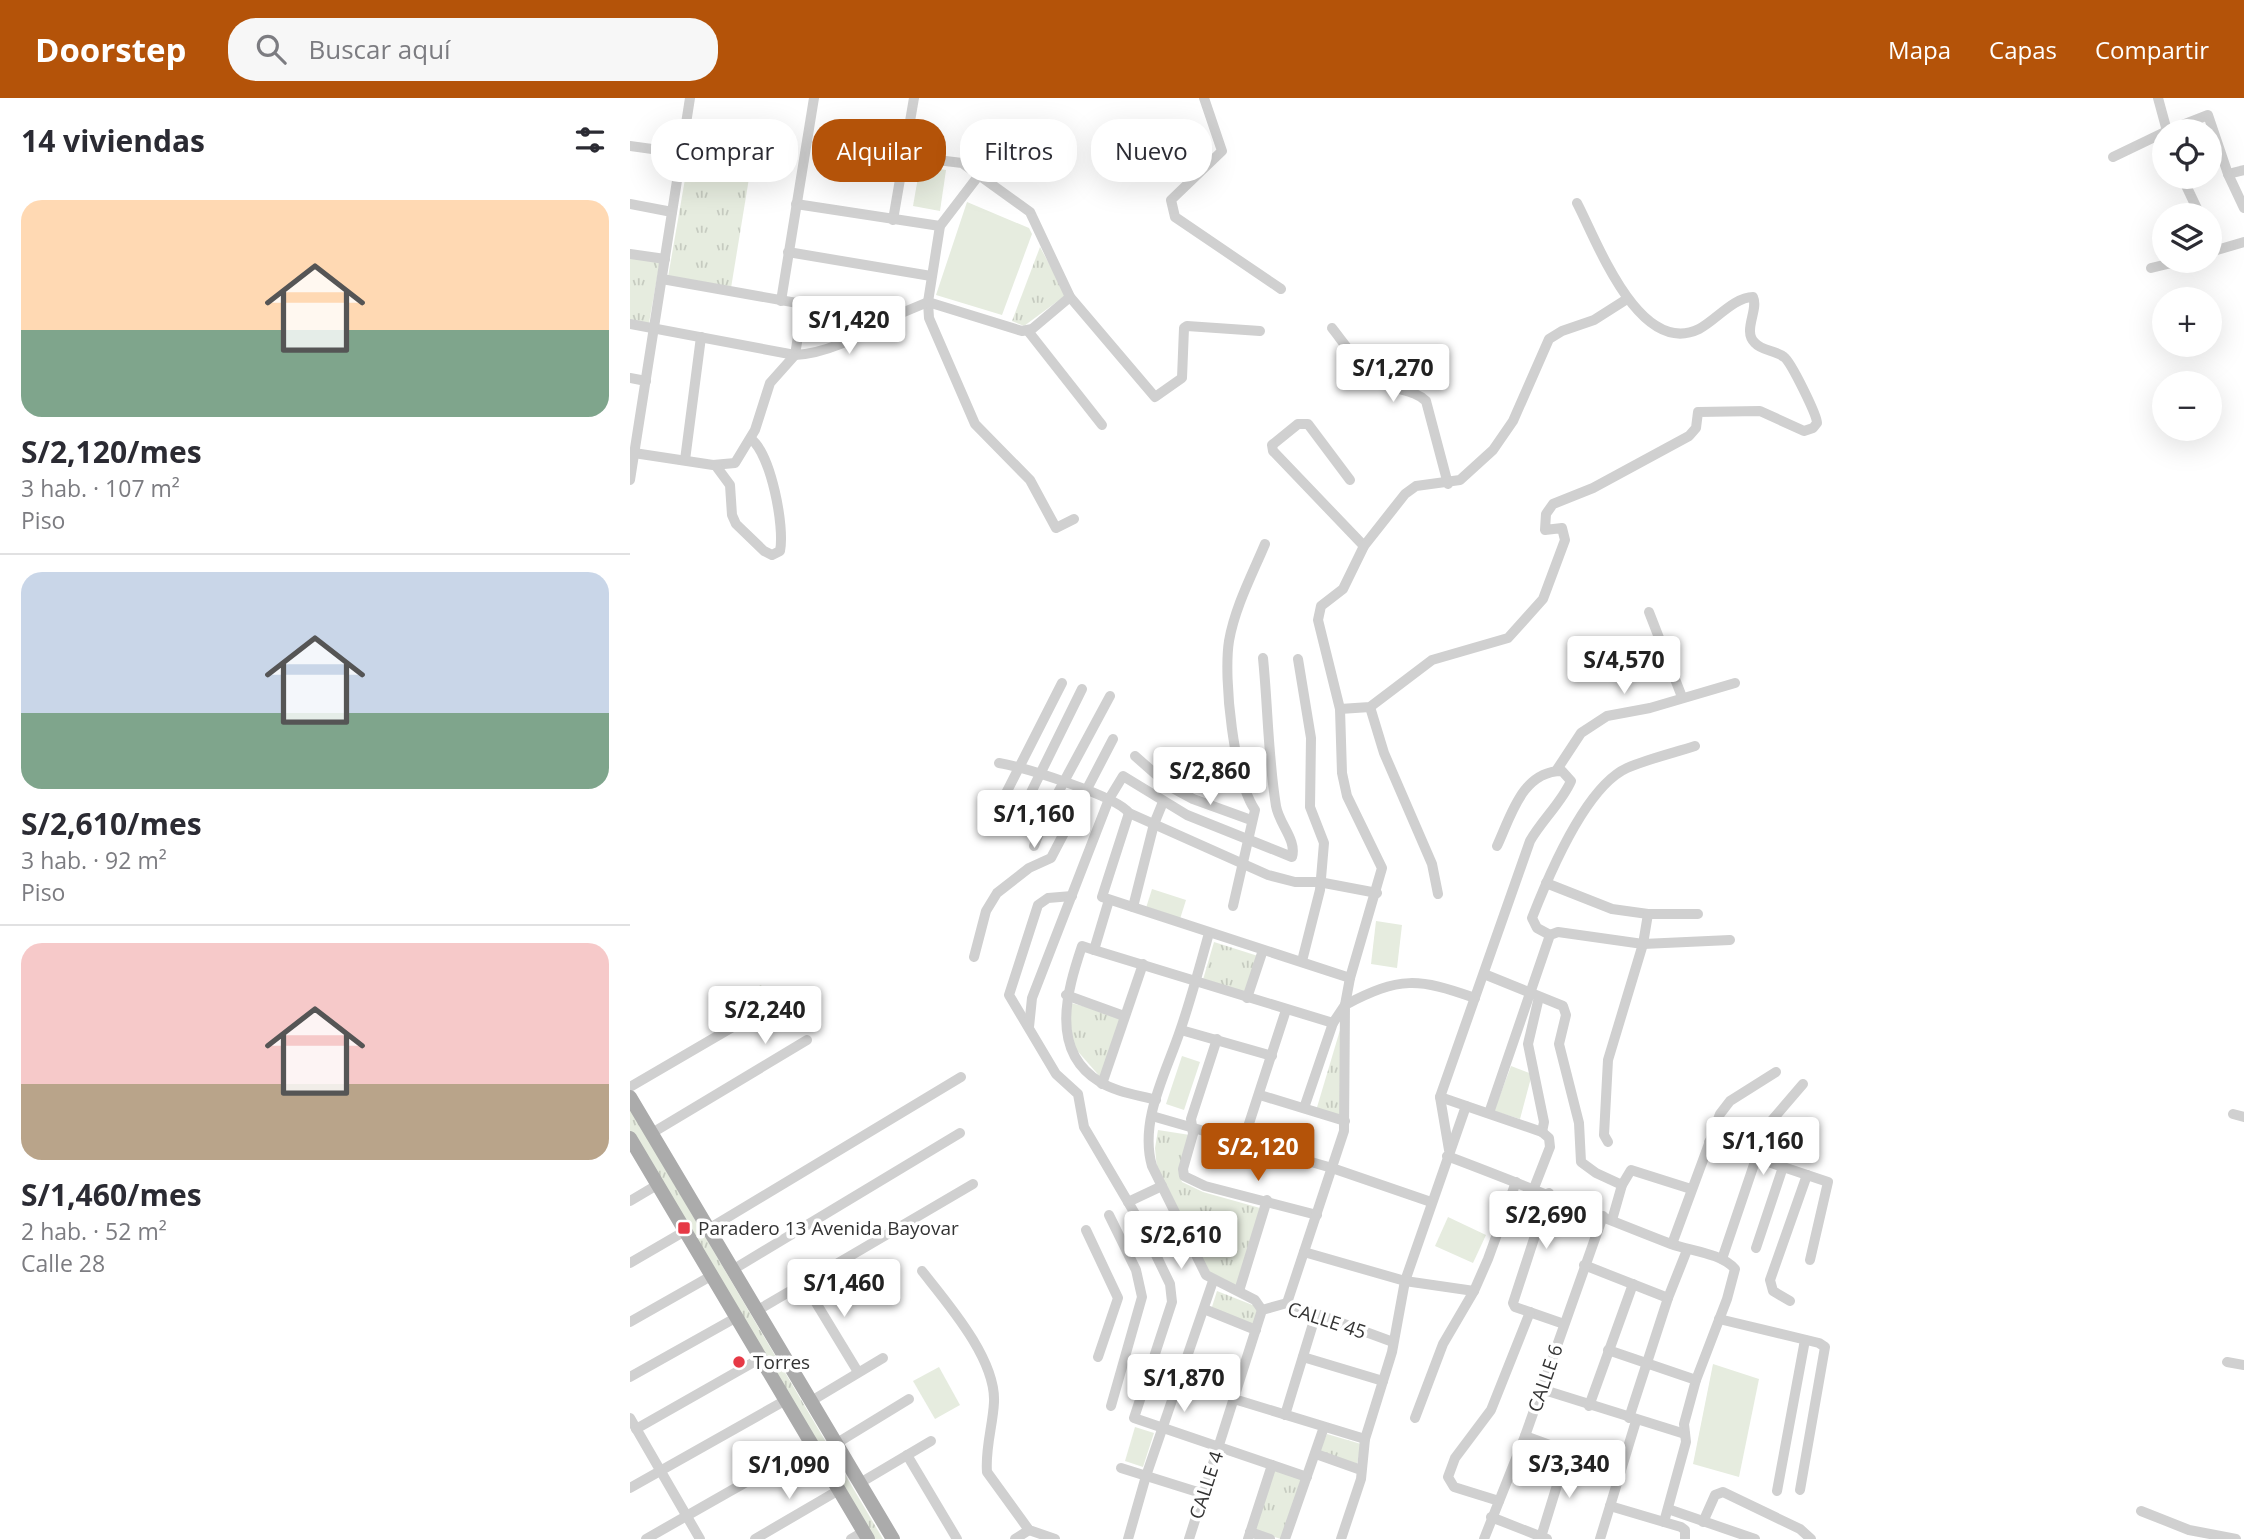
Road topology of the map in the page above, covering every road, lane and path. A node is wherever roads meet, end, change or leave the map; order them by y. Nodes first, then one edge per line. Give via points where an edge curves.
1 (690, 98) edge
2 (814, 98) edge
3 (914, 98) edge
4 (1203, 98) edge
5 (2158, 98) edge
6 (687, 119) edge
7 (910, 119) edge
8 (2163, 119) edge
9 (2152, 138) edge
10 (630, 146) edge
11 (651, 149) edge
12 (2222, 156) edge
13 (2113, 158) dead end
14 (2244, 170) edge
15 (2228, 174) junction
16 (677, 182) edge
17 (900, 182) edge
18 (974, 182) edge
19 (989, 182) edge
20 (1577, 202) dead end
21 (630, 204) edge
22 (796, 204) junction
23 (2244, 208) edge
24 (672, 212) junction
25 (893, 220) junction
26 (940, 226) junction
27 (2244, 242) edge
28 (2222, 248) edge
29 (788, 252) junction
30 (630, 254) edge
31 (665, 260) junction
32 (932, 276) junction
33 (662, 279) junction
34 (1281, 289) dead end
35 (1070, 297) junction
36 (1627, 299) junction
37 (780, 302) junction
38 (928, 302) junction
39 (803, 305) junction
40 (876, 317) junction
41 (630, 324) edge
42 (654, 328) junction
43 (1332, 328) dead end
44 (1027, 331) junction
45 (1259, 331) dead end
46 (701, 337) junction
47 (795, 355) junction
48 (630, 378) edge
49 (646, 381) junction
50 (1102, 425) dead end
51 (634, 430) edge
52 (751, 439) junction
53 (634, 453) junction
54 (685, 460) junction
55 (716, 466) junction
56 (630, 480) edge
57 (1350, 480) dead end
58 (1448, 484) junction
59 (1074, 519) dead end
60 (1265, 544) dead end
61 (1364, 546) junction
62 (1649, 612) dead end
63 (1263, 658) dead end
64 (1298, 659) dead end
65 (1062, 683) dead end
66 (1735, 683) dead end
67 (1082, 689) dead end
68 (1110, 696) dead end
69 (1682, 697) junction
70 (1370, 707) junction
71 (1340, 709) junction
72 (1113, 739) dead end
73 (1695, 746) dead end
74 (1135, 756) dead end
75 (999, 763) dead end
76 (1020, 767) junction
77 (1556, 771) junction
78 (1041, 774) junction
79 (1064, 783) junction
80 (1087, 791) junction
81 (1109, 799) junction
82 (1163, 802) junction
83 (1000, 805) dead end
84 (1129, 813) junction
85 (1251, 820) junction
86 (1154, 824) junction
87 (1012, 831) dead end
88 (1247, 839) junction
89 (1034, 846) dead end
90 (1497, 846) dead end
91 (1243, 862) junction
92 (1319, 881) junction
93 (1546, 883) junction
94 (1377, 892) junction
95 (1438, 894) dead end
96 (1072, 896) junction
97 (1109, 900) junction
98 (1233, 906) dead end
99 (1133, 907) junction
100 (1648, 914) junction
101 (1698, 914) dead end
102 (1209, 933) junction
103 (1550, 935) junction
104 (1730, 940) dead end
105 (1643, 944) junction
106 (1094, 950) junction
107 (1263, 950) junction
108 (974, 957) dead end
109 (1302, 961) junction
110 (1143, 964) junction
111 (1485, 974) junction
112 (1350, 978) junction
113 (1195, 981) junction
114 (1066, 995) junction
115 (1535, 996) junction
116 (1247, 998) junction
117 (1475, 998) junction
118 (1345, 1004) junction
119 (1286, 1010) junction
120 (1124, 1016) junction
121 (750, 1017) dead end
122 (1333, 1023) junction
123 (1029, 1027) junction
124 (1181, 1030) junction
125 (1217, 1039) junction
126 (807, 1040) dead end
127 (1272, 1056) junction
128 (1776, 1072) dead end
129 (961, 1077) dead end
130 (1102, 1084) junction
131 (1803, 1084) dead end
132 (630, 1087) edge
133 (1260, 1094) junction
134 (630, 1097) edge
135 (1440, 1097) junction
136 (1156, 1100) junction
137 (1466, 1106) junction
138 (1304, 1108) junction
139 (1489, 1113) junction
140 (1152, 1116) junction
141 (1345, 1121) junction
142 (1192, 1126) junction
143 (1542, 1132) junction
144 (652, 1133) junction
145 (960, 1133) dead end
146 (631, 1142) edge
147 (1243, 1142) junction
148 (1608, 1142) dead end
149 (1709, 1142) junction
150 (1448, 1153) junction
151 (1758, 1158) junction
152 (1783, 1167) junction
153 (1332, 1168) junction
154 (1807, 1175) junction
155 (1516, 1182) junction
156 (973, 1184) dead end
157 (657, 1185) junction
158 (1622, 1185) junction
159 (1162, 1186) junction
160 (1534, 1188) junction
161 (1691, 1189) junction
162 (1549, 1193) junction
163 (630, 1200) edge
164 (1267, 1200) junction
165 (1128, 1202) junction
166 (1431, 1202) junction
167 (1108, 1215) dead end
168 (1317, 1215) junction
169 (1607, 1218) junction
170 (710, 1228) junction
171 (1086, 1230) dead end
172 (685, 1231) junction
173 (1671, 1244) junction
174 (1756, 1248) dead end
175 (1688, 1250) junction
176 (1304, 1252) junction
177 (1722, 1259) junction
178 (1810, 1260) dead end
179 (630, 1263) edge
180 (1584, 1265) junction
181 (734, 1269) junction
182 (922, 1271) dead end
183 (711, 1276) junction
184 (1213, 1280) junction
185 (1405, 1281) junction
186 (804, 1283) junction
187 (1633, 1284) junction
188 (1239, 1291) junction
189 (1474, 1291) junction
190 (1668, 1298) junction
191 (1790, 1301) dead end
192 (1287, 1303) junction
193 (1204, 1309) junction
194 (758, 1310) junction
195 (1262, 1310) junction
196 (1530, 1312) junction
197 (1316, 1314) junction
198 (737, 1317) junction
199 (1719, 1319) junction
200 (630, 1322) edge
201 (1564, 1324) junction
202 (1256, 1330) junction
203 (1805, 1340) junction
204 (1393, 1342) junction
205 (1608, 1350) junction
206 (1098, 1357) dead end
207 (1303, 1357) junction
208 (761, 1358) junction
209 (883, 1358) dead end
210 (2227, 1362) dead end
211 (1646, 1364) junction
212 (2244, 1366) edge
213 (858, 1371) junction
214 (630, 1377) edge
215 (1696, 1380) junction
216 (1383, 1381) junction
217 (1541, 1389) junction
218 (909, 1399) dead end
219 (1234, 1399) junction
220 (786, 1400) junction
221 (813, 1400) junction
222 (1111, 1406) dead end
223 (1589, 1406) junction
224 (1285, 1415) junction
225 (1415, 1418) dead end
226 (630, 1419) edge
227 (1633, 1420) junction
228 (1324, 1427) junction
229 (1162, 1428) junction
230 (636, 1429) junction
231 (1685, 1434) junction
232 (1525, 1436) junction
233 (1365, 1439) junction
234 (931, 1440) dead end
235 (836, 1443) junction
236 (813, 1444) junction
237 (1219, 1447) junction
238 (1567, 1453) junction
239 (1316, 1454) junction
240 (907, 1455) junction
241 (1272, 1465) junction
242 (1121, 1468) dead end
243 (1362, 1469) junction
244 (660, 1471) junction
245 (1621, 1471) junction
246 (1146, 1476) junction
247 (1307, 1477) junction
248 (860, 1483) junction
249 (630, 1488) edge
250 (839, 1490) junction
251 (1800, 1490) dead end
252 (1777, 1491) dead end
253 (1203, 1494) junction
254 (1499, 1501) junction
255 (1610, 1506) junction
256 (1668, 1509) junction
257 (2141, 1511) dead end
258 (687, 1516) junction
259 (1492, 1517) junction
260 (1664, 1522) junction
261 (1703, 1522) junction
262 (1029, 1530) junction
263 (2187, 1534) edge
264 (1249, 1536) edge
265 (861, 1537) edge
266 (2220, 1537) edge
267 (1544, 1538) edge
268 (646, 1539) edge
269 (699, 1539) edge
270 (755, 1539) edge
271 (893, 1539) edge
272 (957, 1539) edge
273 (1015, 1539) edge
274 (1055, 1539) edge
275 (1128, 1539) edge
276 (1189, 1539) edge
277 (1270, 1539) edge
278 (1286, 1539) edge
279 (1341, 1539) edge
280 (1484, 1539) edge
281 (1600, 1539) edge
282 (1685, 1539) edge
283 (1755, 1539) edge
284 (1811, 1539) edge
285 (2236, 1539) edge

1 - 6 street
2 - 22 street
3 - 7 street
4 - 34 street via 1222,151 1171,200 1175,216
5 - 8 street
9 - 13 street
10 - 11 street
12 - 15 street
14 - 15 street
15 - 23 street
16 - 24 street
17 - 25 street
18 - 26 street
19 - 35 street via 1030,212
20 - 36 street
21 - 24 street
22 - 25 street
22 - 29 street
24 - 31 street
25 - 26 street
26 - 32 street
27 - 28 street
29 - 32 street
29 - 37 street
30 - 31 street
31 - 33 street
32 - 38 street
33 - 37 street
33 - 42 street
35 - 44 street
35 - 45 street via 1155,397 1182,378 1187,326
36 - 58 street via 1594,320 1549,339 1513,421 1493,450 1468,476
36 - 70 street via 1655,326 1688,334 1735,303 1753,297 1751,337 1792,366 1815,409 1817,423 1804,431 1760,411 1703,410 1698,412 1696,428 1671,448 1553,504 1543,527 1549,531 1562,528 1565,540 1543,598 1525,622 1508,638 1432,660
37 - 39 street
38 - 40 street via 892,317
38 - 44 street
38 - 59 street via 929,318 975,424 1030,480 1056,528
39 - 40 street
39 - 47 street
40 - 47 street via 870,327 834,346
41 - 42 street
42 - 46 street
42 - 49 street
43 - 58 street via 1371,374 1426,401
44 - 50 street
46 - 47 street
46 - 54 street
47 - 52 street via 770,383
48 - 49 street
49 - 51 street
51 - 53 street
52 - 55 street via 735,463
52 - 55 street via 760,449 778,503 783,529 780,551 772,555 764,551 736,524 730,485
53 - 54 street
53 - 56 street
54 - 55 street
57 - 61 street via 1308,424 1298,424 1272,445
58 - 61 street via 1427,484 1405,494
60 - 85 street via 1240,603 1228,652 1234,739 1245,794 1255,810
61 - 71 street via 1343,589 1321,606 1319,613
62 - 69 street
63 - 88 street via 1267,749 1279,820 1294,850 1292,857
64 - 92 street via 1311,738 1310,807 1324,843
65 - 76 street
66 - 69 street
67 - 78 street
68 - 79 street
69 - 77 street via 1607,716 1581,733
70 - 71 street
70 - 95 street via 1384,753 1432,863
71 - 94 street via 1342,773 1347,796 1381,861
72 - 80 street
73 - 93 street via 1626,768 1611,778 1559,851
74 - 85 street via 1169,786
75 - 76 street
76 - 78 street
76 - 83 street
77 - 90 street via 1527,784
77 - 111 street via 1571,781 1530,841
78 - 79 street
78 - 87 street
79 - 80 street
79 - 89 street
80 - 81 street
80 - 108 street via 1051,858 1029,868 997,893 986,911
81 - 82 street via 1123,776
81 - 84 street
81 - 96 street
82 - 86 street
82 - 88 street
84 - 86 street
84 - 97 street via 1102,897
85 - 88 street
86 - 91 street
86 - 99 street
88 - 91 street
91 - 92 street via 1268,875 1296,882
91 - 98 street
92 - 94 street
92 - 109 street
93 - 100 street via 1612,909
93 - 103 street via 1532,918 1537,928
94 - 112 street
96 - 123 street via 1032,998
96 - 123 street via 1048,898 1038,905 1015,970 1009,995
97 - 99 street
97 - 106 street
99 - 102 street
100 - 101 street
100 - 105 street
102 - 107 street
102 - 113 street
103 - 105 street
103 - 115 street
104 - 105 street
105 - 148 street via 1608,1060 1604,1135
106 - 110 street
106 - 114 street via 1082,946
107 - 109 street
107 - 116 street
109 - 112 street
110 - 113 street
110 - 120 street
111 - 115 street
111 - 117 street
112 - 118 street
113 - 116 street
113 - 124 street
114 - 120 street
114 - 130 street via 1068,1041 1088,1074
115 - 139 street
115 - 143 street via 1528,1044 1544,1122
115 - 158 street via 1555,1001 1566,1010 1559,1044 1579,1123 1581,1162
116 - 119 street
117 - 118 street via 1410,981 1379,988
117 - 135 street
118 - 122 street
118 - 141 street
119 - 122 street
119 - 127 street
120 - 130 street
121 - 132 street
122 - 138 street
123 - 165 street via 1056,1074 1078,1094 1084,1127
124 - 125 street
124 - 136 street
125 - 127 street
125 - 142 street
126 - 144 street
127 - 133 street
128 - 149 street via 1730,1101
129 - 170 street
130 - 136 street
131 - 151 street via 1767,1126
133 - 138 street
133 - 147 street
134 - 144 main road
135 - 137 street
135 - 150 street
136 - 140 street
137 - 139 street
137 - 150 street
138 - 141 street
139 - 143 street
140 - 142 street
140 - 159 street via 1148,1151
141 - 153 street
142 - 147 street
142 - 164 street via 1182,1169 1189,1181
143 - 160 street via 1550,1147
144 - 170 main road
145 - 181 street
146 - 157 main road
147 - 153 street
149 - 151 street
149 - 161 street
150 - 155 street
150 - 166 street
151 - 152 street
151 - 177 street
152 - 154 street
152 - 174 street
153 - 166 street
153 - 168 street
154 - 178 street via 1828,1182
154 - 191 street via 1770,1280 1773,1291
155 - 160 street
155 - 189 street
156 - 186 street
157 - 163 street
157 - 172 main road
158 - 161 street via 1631,1170
158 - 169 street, CALLE 6
159 - 165 street
159 - 184 street via 1201,1267
160 - 162 street
161 - 173 street
162 - 169 street
162 - 196 street via 1513,1303
164 - 168 street
164 - 188 street
165 - 229 street via 1172,1293 1133,1418
166 - 185 street
167 - 222 street via 1136,1270 1143,1297
168 - 176 street
169 - 173 street
169 - 180 street, CALLE 6
170 - 181 main road
171 - 206 street via 1118,1298
172 - 179 street
172 - 183 main road
173 - 175 street
175 - 177 street
175 - 190 street
176 - 185 street
176 - 192 street
177 - 199 street via 1735,1269 1735,1275
180 - 187 street
180 - 201 street, CALLE 6
181 - 194 main road
182 - 262 street via 990,1369 994,1402 987,1472
183 - 198 main road
183 - 200 street
184 - 188 street
184 - 193 street
185 - 189 street
185 - 204 street
186 - 194 street
186 - 213 street
187 - 190 street
187 - 205 street
188 - 195 street
189 - 225 street via 1443,1344
190 - 211 street
192 - 195 street, CALLE 45
192 - 197 street, CALLE 45
193 - 202 street
193 - 229 street
194 - 221 main road
195 - 202 street, CALLE 4
196 - 201 street
196 - 254 street via 1491,1410 1455,1458 1448,1477 1454,1487
197 - 204 street, CALLE 45
197 - 207 street
198 - 208 main road
198 - 214 street
199 - 203 street
199 - 215 street
201 - 217 street, CALLE 6
202 - 219 street, CALLE 4
203 - 251 street via 1825,1347 1826,1354
203 - 252 street
204 - 216 street
205 - 211 street
205 - 223 street
207 - 216 street
207 - 224 street
208 - 220 main road
208 - 230 street
209 - 213 street
210 - 212 street
211 - 215 street
211 - 227 street
213 - 221 street
215 - 231 street
216 - 233 street
217 - 223 street
217 - 232 street, CALLE 6
218 - 235 street
219 - 224 street
219 - 237 street, CALLE 4
220 - 236 main road
220 - 244 street
221 - 235 main road
223 - 227 street
224 - 228 street
226 - 230 street
227 - 231 street
227 - 245 street
228 - 233 street
228 - 239 street
229 - 237 street
229 - 246 street
230 - 244 street
231 - 256 street
232 - 238 street
232 - 254 street, CALLE 6
233 - 243 street
234 - 240 street
235 - 248 main road
236 - 250 main road
236 - 258 street
237 - 241 street
237 - 253 street, CALLE 4
238 - 245 street
238 - 267 street
239 - 243 street
239 - 247 street
240 - 248 street
240 - 272 street
241 - 247 street
241 - 264 street
242 - 246 street
243 - 279 street
244 - 249 street
244 - 258 street
245 - 255 street
246 - 253 street
246 - 275 street
247 - 278 street
248 - 271 main road
250 - 265 main road
250 - 270 street
253 - 276 street, CALLE 4
254 - 259 street, CALLE 6
255 - 260 street
255 - 281 street
256 - 260 street
256 - 261 street
257 - 263 street
258 - 268 street
258 - 269 street
259 - 267 street
259 - 280 street, CALLE 6
260 - 282 street via 1685,1530
261 - 283 street
261 - 284 street via 1715,1495 1723,1492 1800,1529
262 - 273 street
262 - 274 street
263 - 266 street
264 - 277 street
266 - 285 street

